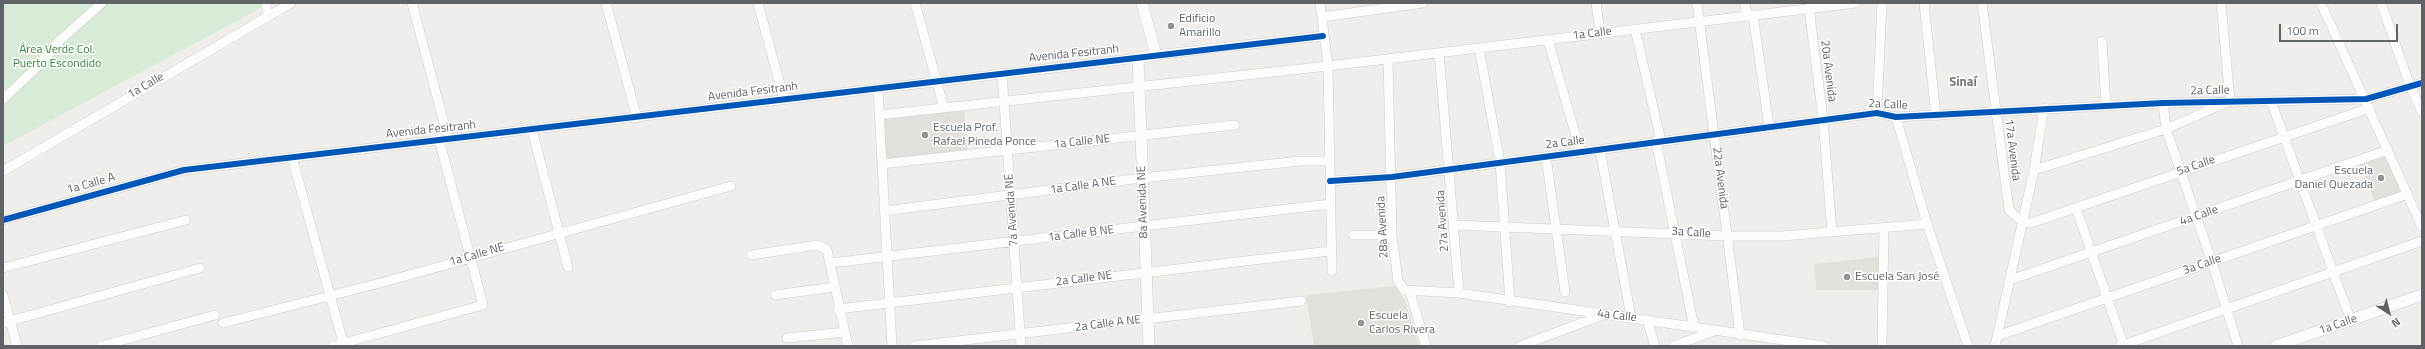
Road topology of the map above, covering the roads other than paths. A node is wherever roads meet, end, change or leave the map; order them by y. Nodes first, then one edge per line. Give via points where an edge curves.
1 (102, 3) edge
2 (266, 3) edge
3 (291, 3) edge
4 (412, 3) edge
5 (606, 3) edge
6 (758, 3) edge
7 (915, 3) edge
8 (1142, 3) edge
9 (1320, 3) edge
10 (1424, 3) edge
11 (1596, 3) edge
12 (1697, 3) edge
13 (1746, 3) edge
14 (1856, 3) edge
15 (1882, 3) edge
16 (1924, 3) edge
17 (1982, 3) edge
18 (2221, 3) edge
19 (2321, 3) edge
20 (2382, 3) edge
21 (1834, 4) edge
22 (1788, 7) edge
23 (1809, 8) junction
24 (1750, 15) junction
25 (268, 16) junction
26 (1322, 17) junction
27 (1699, 21) junction
28 (1635, 29) junction
29 (1600, 33) junction
30 (1323, 36) junction
31 (1548, 40) junction
32 (2102, 41) dead end
33 (1479, 48) junction
34 (1439, 52) junction
35 (1156, 56) junction
36 (1138, 58) junction
37 (1388, 59) junction
38 (1328, 66) junction
39 (1002, 73) junction
40 (937, 82) junction
41 (2422, 83) edge
42 (2410, 86) junction
43 (1139, 87) junction
44 (878, 90) junction
45 (3, 99) edge
46 (2366, 99) junction
47 (784, 100) junction
48 (2230, 101) junction
49 (2271, 101) junction
50 (1004, 102) junction
51 (2163, 103) junction
52 (2106, 106) junction
53 (944, 108) junction
54 (2044, 108) junction
55 (2370, 108) junction
56 (1996, 112) junction
57 (2422, 112) edge
58 (1877, 113) junction
59 (879, 115) junction
60 (1936, 116) junction
61 (637, 118) junction
62 (1896, 118) junction
63 (1823, 120) junction
64 (1235, 125) dead end
65 (1769, 126) junction
66 (2166, 129) junction
67 (532, 130) junction
68 (1714, 134) junction
69 (1141, 136) junction
70 (2284, 137) junction
71 (448, 138) junction
72 (438, 139) junction
73 (1659, 141) junction
74 (1007, 150) junction
75 (1600, 150) junction
76 (2388, 150) junction
77 (1581, 153) junction
78 (292, 157) junction
79 (1546, 157) junction
80 (1330, 161) junction
81 (1500, 162) junction
82 (882, 164) junction
83 (1450, 169) junction
84 (184, 170) joint
85 (2034, 170) junction
86 (3, 171) edge
87 (2180, 172) junction
88 (1392, 177) junction
89 (1142, 178) junction
90 (2300, 180) junction
91 (1330, 182) junction
92 (731, 186) dead end
93 (2408, 194) junction
94 (1011, 196) junction
95 (1330, 204) junction
96 (2076, 208) junction
97 (884, 211) junction
98 (2197, 217) junction
99 (3, 220) edge
100 (186, 220) dead end
101 (2022, 222) junction
102 (1927, 224) junction
103 (1454, 225) junction
104 (1144, 226) junction
105 (1503, 226) junction
106 (2316, 226) junction
107 (2422, 227) edge
108 (1556, 228) junction
109 (1884, 229) junction
110 (1614, 230) junction
111 (1673, 232) junction
112 (1832, 232) junction
113 (559, 233) junction
114 (1353, 235) dead end
115 (1392, 235) junction
116 (1727, 236) junction
117 (1014, 242) junction
118 (2422, 242) edge
119 (1330, 251) junction
120 (2092, 252) junction
121 (751, 255) dead end
122 (887, 257) junction
123 (470, 258) junction
124 (2212, 262) junction
125 (831, 263) junction
126 (568, 267) dead end
127 (3, 268) edge
128 (200, 268) dead end
129 (1332, 271) dead end
130 (1146, 272) junction
131 (2333, 272) junction
132 (2010, 280) junction
133 (834, 287) junction
134 (1017, 287) junction
135 (1410, 292) junction
136 (1565, 292) dead end
137 (1459, 293) junction
138 (3, 295) edge
139 (775, 295) dead end
140 (2422, 295) edge
141 (330, 296) junction
142 (2108, 298) junction
143 (1301, 301) dead end
144 (1510, 302) junction
145 (890, 303) junction
146 (838, 309) junction
147 (2227, 309) junction
148 (1604, 314) junction
149 (215, 315) dead end
150 (1631, 318) junction
151 (1148, 319) junction
152 (1647, 320) junction
153 (6, 321) edge
154 (2351, 321) junction
155 (223, 323) dead end
156 (1694, 327) junction
157 (1715, 331) junction
158 (845, 332) junction
159 (1020, 334) junction
160 (1740, 335) junction
161 (1997, 336) junction
162 (787, 338) dead end
163 (1767, 342) edge
164 (1536, 343) edge
165 (344, 345) edge
166 (1812, 345) edge
167 (17, 346) edge
168 (101, 346) edge
169 (333, 346) edge
170 (848, 346) edge
171 (892, 346) edge
172 (914, 346) edge
173 (1021, 346) edge
174 (1148, 346) edge
175 (1426, 346) edge
176 (1520, 346) edge
177 (1655, 346) edge
178 (1673, 346) edge
179 (1824, 346) edge
180 (1882, 346) edge
181 (1968, 346) edge
182 (1994, 346) edge
183 (2123, 346) edge
184 (2238, 346) edge
185 (2276, 346) edge

1 - 45 street via 59,40 37,67
2 - 25 street
3 - 25 street, 1a Calle
4 - 71 street
5 - 61 street
6 - 47 street
7 - 40 street
8 - 35 street
9 - 26 street
10 - 26 street
11 - 29 street
12 - 27 street, 22a Avenida
13 - 24 street
14 - 21 street, 1a Calle
15 - 58 street
16 - 60 street
17 - 56 street, 17a Avenida
18 - 48 street
19 - 46 street
20 - 42 street
21 - 23 street, 1a Calle
22 - 23 street, 1a Calle
22 - 24 street, 1a Calle
23 - 63 street, 20a Avenida
24 - 27 street, 1a Calle
24 - 65 street
25 - 86 street, 1a Calle
26 - 30 street
27 - 28 street, 1a Calle
27 - 68 street, 22a Avenida
28 - 29 street, 1a Calle
28 - 73 street
29 - 31 street, 1a Calle
30 - 35 street, Avenida Fesitranh
30 - 38 street
31 - 33 street, 1a Calle
31 - 77 street
32 - 52 street
33 - 34 street, 1a Calle
33 - 81 street
34 - 37 street, 1a Calle
34 - 83 street, 27a Avenida
35 - 36 street, Avenida Fesitranh
36 - 39 street, Avenida Fesitranh
36 - 43 street, 8a Avenida NE
37 - 38 street, 1a Calle
37 - 88 street, 28a Avenida
38 - 43 street, 1a Calle
38 - 80 street
39 - 40 street, Avenida Fesitranh
39 - 50 street, 7a Avenida NE
40 - 44 street, Avenida Fesitranh
40 - 53 street
41 - 42 street, 2a Calle
42 - 46 street, 2a Calle
42 - 57 street
43 - 50 street, 1a Calle
43 - 69 street, 8a Avenida NE
44 - 47 street, Avenida Fesitranh
44 - 59 street
46 - 49 street, 2a Calle
46 - 55 street
47 - 61 street, Avenida Fesitranh
48 - 49 street, 2a Calle
48 - 51 street, 2a Calle
48 - 66 street
49 - 70 street
50 - 53 street, 1a Calle
50 - 74 street, 7a Avenida NE
51 - 52 street, 2a Calle
51 - 66 street
52 - 54 street, 2a Calle
53 - 59 street, 1a Calle
54 - 56 street, 2a Calle
54 - 85 street
55 - 70 street, 5a Calle
55 - 76 street
56 - 60 street, 2a Calle
56 - 101 street, 17a Avenida via 2009,210
58 - 62 street, 2a Calle
58 - 63 street, 2a Calle
59 - 82 street
60 - 62 street, 2a Calle
61 - 67 street, Avenida Fesitranh
62 - 102 street
63 - 65 street, 2a Calle
63 - 112 street, 20a Avenida
64 - 69 street, 1a Calle NE
65 - 68 street, 2a Calle
66 - 85 street
66 - 87 street
67 - 71 street, Avenida Fesitranh
67 - 113 street
68 - 73 street, 2a Calle
68 - 116 street, 22a Avenida
69 - 74 street, 1a Calle NE
69 - 89 street, 8a Avenida NE
70 - 87 street, 5a Calle
70 - 90 street
71 - 72 street, Avenida Fesitranh
72 - 78 street, Avenida Fesitranh
72 - 123 street
73 - 75 street, 2a Calle
73 - 111 street
74 - 82 street, 1a Calle NE
74 - 94 street, 7a Avenida NE
75 - 77 street, 2a Calle
75 - 110 street
76 - 90 street, 4a Calle
76 - 93 street
77 - 79 street, 2a Calle
78 - 84 street, Avenida Fesitranh
78 - 141 street
79 - 81 street, 2a Calle
79 - 108 street
80 - 89 street, 1a Calle A NE via 1300,161
80 - 91 street
81 - 83 street, 2a Calle
81 - 105 street
82 - 97 street
83 - 88 street, 2a Calle
83 - 103 street, 27a Avenida
84 - 99 street, 1a Calle A
85 - 101 street
87 - 96 street, 5a Calle
87 - 98 street
88 - 91 street, 2a Calle
88 - 115 street, 28a Avenida
89 - 94 street, 1a Calle A NE
89 - 104 street, 8a Avenida NE
90 - 98 street, 4a Calle
90 - 106 street
91 - 95 street
92 - 113 street, 1a Calle NE
93 - 106 street, 3a Calle
93 - 107 street
94 - 97 street, 1a Calle A NE
94 - 117 street, 7a Avenida NE
95 - 104 street, 1a Calle B NE
95 - 119 street
96 - 101 street, 5a Calle via 2031,223
96 - 120 street
97 - 122 street
98 - 120 street, 4a Calle
98 - 124 street
100 - 127 street
101 - 132 street
102 - 109 street, 3a Calle
102 - 181 street
103 - 105 street, 3a Calle
103 - 137 street, 27a Avenida
104 - 117 street, 1a Calle B NE
104 - 130 street, 8a Avenida NE
105 - 108 street, 3a Calle
105 - 144 street
106 - 124 street, 3a Calle
106 - 131 street
108 - 110 street, 3a Calle
108 - 136 street
109 - 112 street, 3a Calle
109 - 180 street
110 - 111 street, 3a Calle
110 - 150 street
111 - 116 street, 3a Calle
111 - 156 street
112 - 116 street, 3a Calle via 1782,236
113 - 123 street, 1a Calle NE
113 - 126 street
114 - 115 street
115 - 135 street, 28a Avenida via 1398,281 1404,290
116 - 160 street, 22a Avenida
117 - 122 street, 1a Calle B NE
117 - 134 street, 7a Avenida NE
118 - 131 street
119 - 129 street
119 - 130 street, 2a Calle NE
120 - 132 street, 4a Calle
120 - 142 street
121 - 125 street via 818,245 827,250
122 - 125 street, 1a Calle B NE
122 - 145 street
123 - 141 street, 1a Calle NE
123 - 165 street via 483,305
124 - 142 street, 3a Calle
124 - 147 street
125 - 133 street
128 - 153 street
130 - 134 street, 2a Calle NE
130 - 151 street, 8a Avenida NE
131 - 147 street
131 - 154 street
132 - 161 street
133 - 139 street
133 - 146 street
134 - 145 street, 2a Calle NE
134 - 159 street, 7a Avenida NE
135 - 137 street, 4a Calle
135 - 175 street
137 - 144 street, 4a Calle
138 - 153 street
140 - 154 street, 1a Calle
141 - 155 street, 1a Calle NE
141 - 165 street
142 - 161 street, 3a Calle
142 - 183 street
143 - 151 street, 2a Calle A NE
144 - 148 street, 4a Calle
145 - 146 street, 2a Calle NE
145 - 171 street
146 - 158 street
147 - 183 street
147 - 184 street
148 - 150 street, 4a Calle
148 - 164 street
149 - 168 street
150 - 152 street, 4a Calle
151 - 159 street, 2a Calle A NE
151 - 174 street, 8a Avenida NE
152 - 156 street, 4a Calle
152 - 177 street
153 - 167 street
154 - 185 street, 1a Calle
156 - 157 street, 4a Calle
157 - 160 street, 4a Calle
157 - 178 street
158 - 162 street
158 - 170 street
159 - 172 street, 2a Calle A NE
159 - 173 street, 7a Avenida NE
160 - 163 street, 4a Calle
161 - 182 street
163 - 166 street, 4a Calle
164 - 176 street
165 - 169 street
166 - 179 street, 4a Calle

